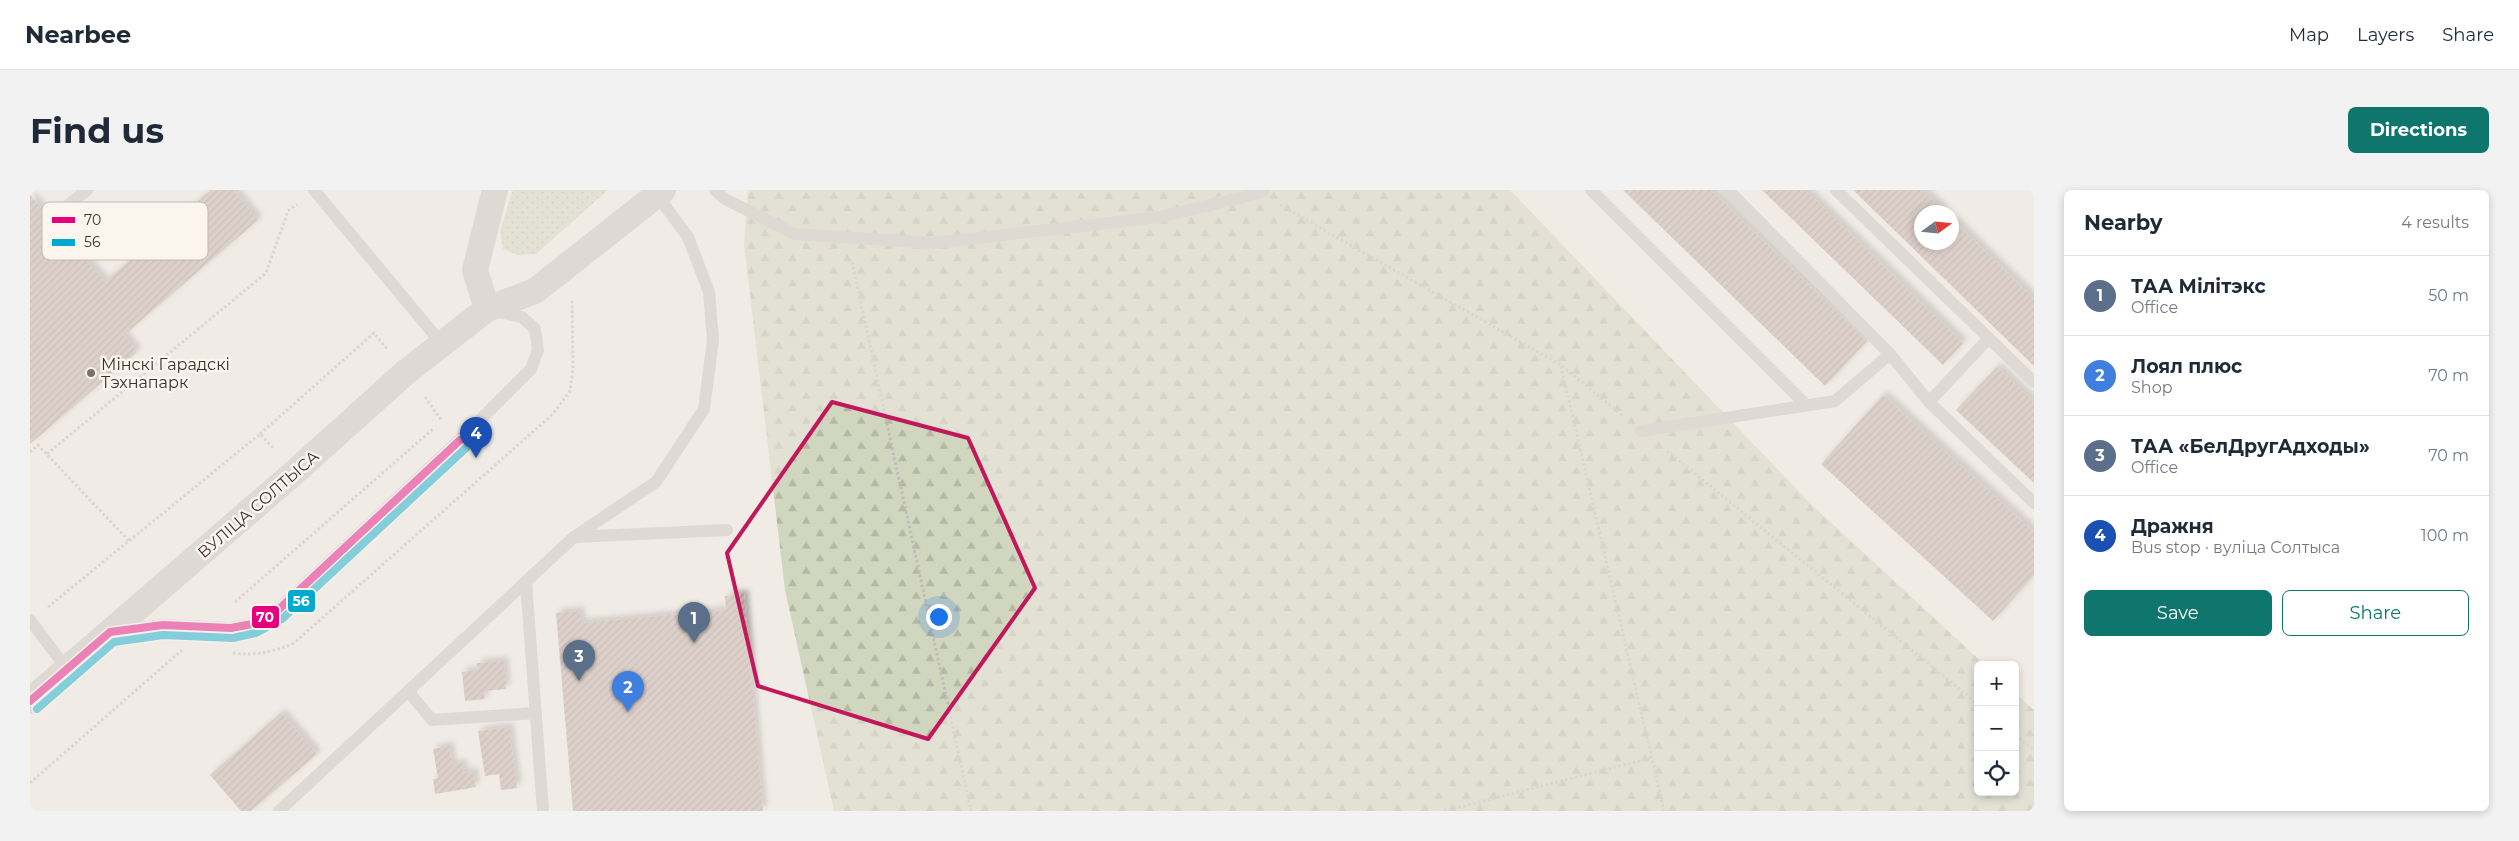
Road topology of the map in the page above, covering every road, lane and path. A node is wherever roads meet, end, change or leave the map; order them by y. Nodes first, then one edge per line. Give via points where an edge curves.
1 (88, 190) edge
2 (314, 190) edge
3 (495, 190) edge
4 (715, 190) edge
5 (1264, 190) edge
6 (1591, 190) edge
7 (1728, 190) edge
8 (1836, 190) edge
9 (660, 193) edge
10 (300, 201) dead end
11 (73, 202) edge
12 (846, 237) junction
13 (487, 309) junction
14 (1989, 338) junction
15 (442, 344) junction
16 (1890, 354) junction
17 (1560, 365) dead end
18 (406, 372) junction
19 (2034, 382) edge
20 (1929, 402) junction
21 (1806, 405) junction
22 (1642, 431) dead end
23 (260, 434) junction
24 (30, 452) edge
25 (47, 454) junction
26 (296, 471) junction
27 (2034, 503) edge
28 (727, 530) dead end
29 (574, 537) junction
30 (129, 541) junction
31 (526, 582) junction
32 (30, 620) edge
33 (110, 632) junction
34 (67, 669) junction
35 (408, 691) junction
36 (30, 700) edge
37 (536, 713) junction
38 (2019, 738) edge
39 (2034, 750) edge
40 (1652, 758) junction
41 (294, 797) junction
42 (279, 811) edge
43 (298, 811) edge
44 (543, 811) edge
45 (971, 811) edge
46 (1444, 811) edge
47 (1664, 811) edge

1 - 11 lane
2 - 15 lane
3 - 13 street via 476,270
4 - 12 lane via 725,199 795,234
5 - 12 lane via 1160,216 934,243
6 - 21 lane
7 - 16 lane
8 - 14 lane
9 - 13 street, ВУЛІЦА СОЛТЫСА via 535,291
9 - 29 lane via 688,237 709,292 713,340 704,409 656,482
10 - 25 path via 288,211 266,273
12 - 45 path
13 - 15 street, ВУЛІЦА СОЛТЫСА
13 - 33 lane via 522,317 534,329 538,350 531,370 276,611 252,624 231,628 163,624
14 - 19 lane
14 - 20 lane
15 - 18 street, ВУЛІЦА СОЛТЫСА
16 - 20 lane
16 - 21 lane via 1835,401
17 - 40 path
18 - 23 path via 374,333
18 - 26 street, ВУЛІЦА СОЛТЫСА
20 - 27 lane
21 - 22 lane
23 - 26 path
23 - 30 path
24 - 25 path via 38,444
25 - 30 path
26 - 33 street, ВУЛІЦА СОЛТЫСА
28 - 29 lane
29 - 31 lane
30 - 32 path
31 - 35 lane
31 - 37 lane
32 - 34 lane
33 - 34 street, ВУЛІЦА СОЛТЫСА
34 - 36 street, ВУЛІЦА СОЛТЫСА
35 - 37 lane via 432,720
35 - 41 lane
37 - 44 lane
38 - 39 path
40 - 46 path
40 - 47 path
41 - 42 lane
41 - 43 lane

